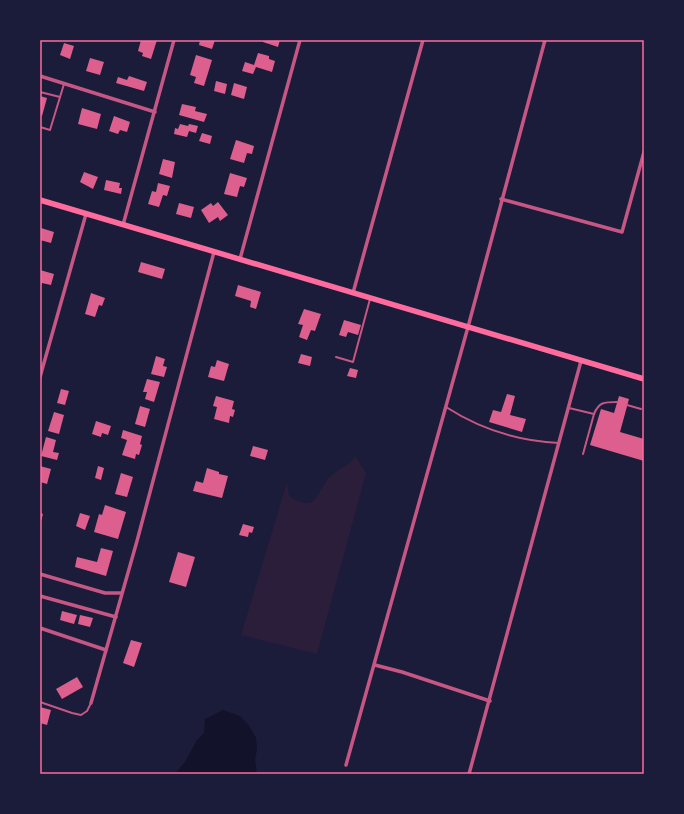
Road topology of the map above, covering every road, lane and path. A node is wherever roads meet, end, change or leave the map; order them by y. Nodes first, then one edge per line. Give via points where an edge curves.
1 (174, 40) edge
2 (300, 40) edge
3 (422, 40) edge
4 (545, 40) edge
5 (40, 76) edge
6 (64, 83) junction
7 (40, 92) edge
8 (60, 97) junction
9 (155, 112) junction
10 (40, 127) edge
11 (644, 152) edge
12 (501, 199) junction
13 (40, 200) edge
14 (86, 214) junction
15 (124, 225) junction
16 (214, 252) junction
17 (240, 259) junction
18 (353, 293) junction
19 (370, 298) junction
20 (468, 327) junction
21 (336, 357) dead end
22 (581, 361) junction
23 (40, 376) edge
24 (644, 379) edge
25 (617, 402) dead end
26 (628, 405) dead end
27 (446, 406) junction
28 (568, 408) junction
29 (641, 409) dead end
30 (594, 414) junction
31 (559, 443) junction
32 (583, 454) dead end
33 (40, 574) edge
34 (122, 592) junction
35 (40, 596) edge
36 (116, 617) junction
37 (40, 628) edge
38 (106, 650) junction
39 (375, 665) junction
40 (490, 701) junction
41 (40, 702) edge
42 (91, 703) joint
43 (346, 765) dead end
44 (470, 774) edge

1 - 9 street
2 - 17 street
3 - 18 street
4 - 12 street
5 - 6 street
6 - 8 lane
6 - 9 street
7 - 8 lane
8 - 10 lane via 50,130
9 - 15 street
11 - 12 street via 622,232
12 - 20 street
13 - 14 main road
14 - 15 main road
14 - 23 street
15 - 16 main road
16 - 17 main road
16 - 34 street
17 - 18 main road
18 - 19 main road
19 - 20 main road
19 - 21 lane via 353,362
20 - 22 main road
20 - 27 street
22 - 24 main road
22 - 28 street
25 - 30 lane via 603,403
26 - 29 lane
27 - 31 lane via 466,419 498,432 542,442
27 - 39 street
28 - 30 lane
28 - 31 street
30 - 32 lane
31 - 40 street
33 - 34 street via 105,593
34 - 36 street
35 - 36 street
36 - 38 street
37 - 38 street
38 - 42 street
39 - 40 street
39 - 43 street
40 - 44 street
41 - 42 lane via 81,715 87,711

